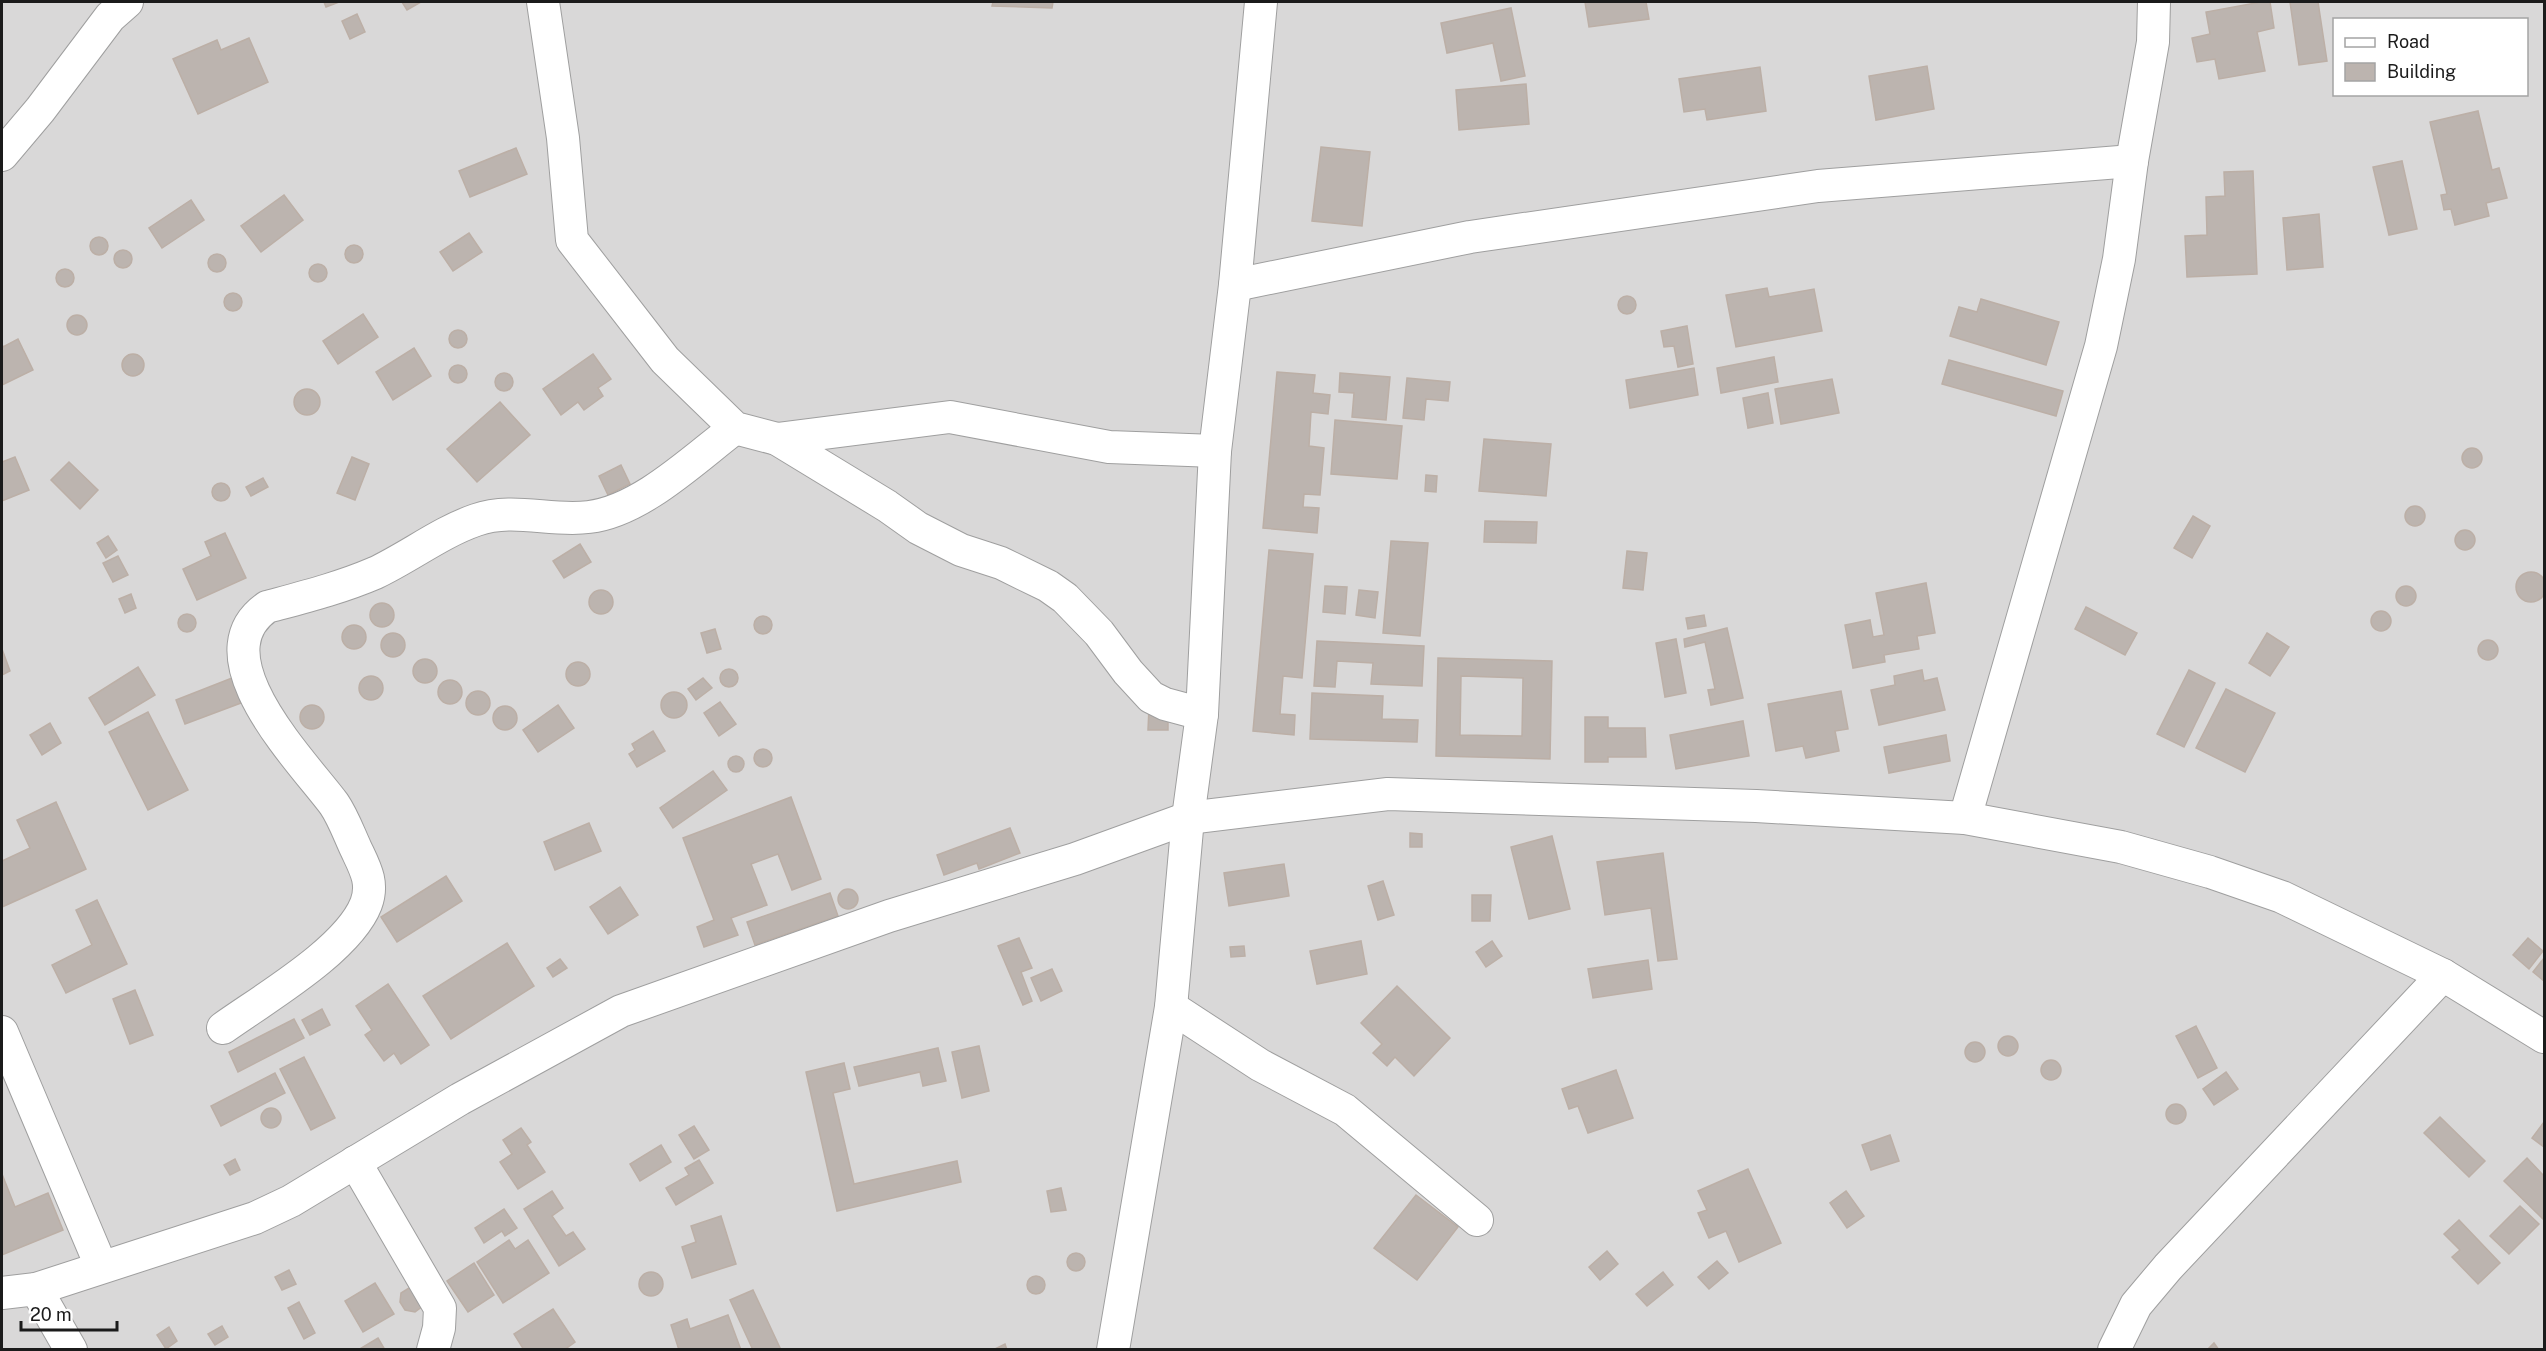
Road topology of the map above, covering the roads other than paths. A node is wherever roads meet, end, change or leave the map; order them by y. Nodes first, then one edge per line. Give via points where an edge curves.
1 (127, 2) edge
2 (543, 2) edge
3 (1261, 2) edge
4 (2154, 2) edge
5 (2, 154) edge
6 (2132, 160) junction
7 (1235, 285) junction
8 (735, 428) junction
9 (777, 439) junction
10 (1215, 451) junction
11 (1202, 714) junction
12 (1188, 818) junction
13 (1965, 818) junction
14 (2443, 975) junction
15 (1171, 1007) junction
16 (223, 1028) dead end
17 (2, 1032) edge
18 (2544, 1037) edge
19 (355, 1162) junction
20 (1477, 1220) dead end
21 (101, 1266) junction
22 (36, 1289) junction
23 (2, 1293) edge
24 (71, 1350) edge
25 (433, 1350) edge
26 (1113, 1350) edge
27 (2114, 1350) edge

1 - 5 street via 110,17
2 - 8 street via 563,138 572,240 665,360
3 - 7 street
4 - 6 street via 2153,42
6 - 7 street via 1818,186 1470,237
6 - 13 street via 2119,259 2101,346
7 - 10 street
8 - 9 street
8 - 16 street via 643,497 612,511 589,517 499,514 474,521 376,572 338,588 267,607 258,614 244,647 246,674 268,718 336,806 370,880 357,923 340,944
9 - 10 street via 950,417 1109,447
9 - 11 street via 918,528 1048,586 1099,633 1150,697
10 - 11 street
11 - 12 street
12 - 13 street via 1388,794 1756,806
12 - 15 street
12 - 19 street via 1075,859 889,916 621,1011
13 - 14 street via 2121,847 2210,872 2282,897
14 - 18 street
14 - 27 street via 2168,1267 2136,1305
15 - 20 street via 1260,1065 1345,1110
15 - 26 street
17 - 21 street
19 - 21 street via 255,1218
19 - 25 street via 440,1308
21 - 22 street
22 - 23 street
22 - 24 street

